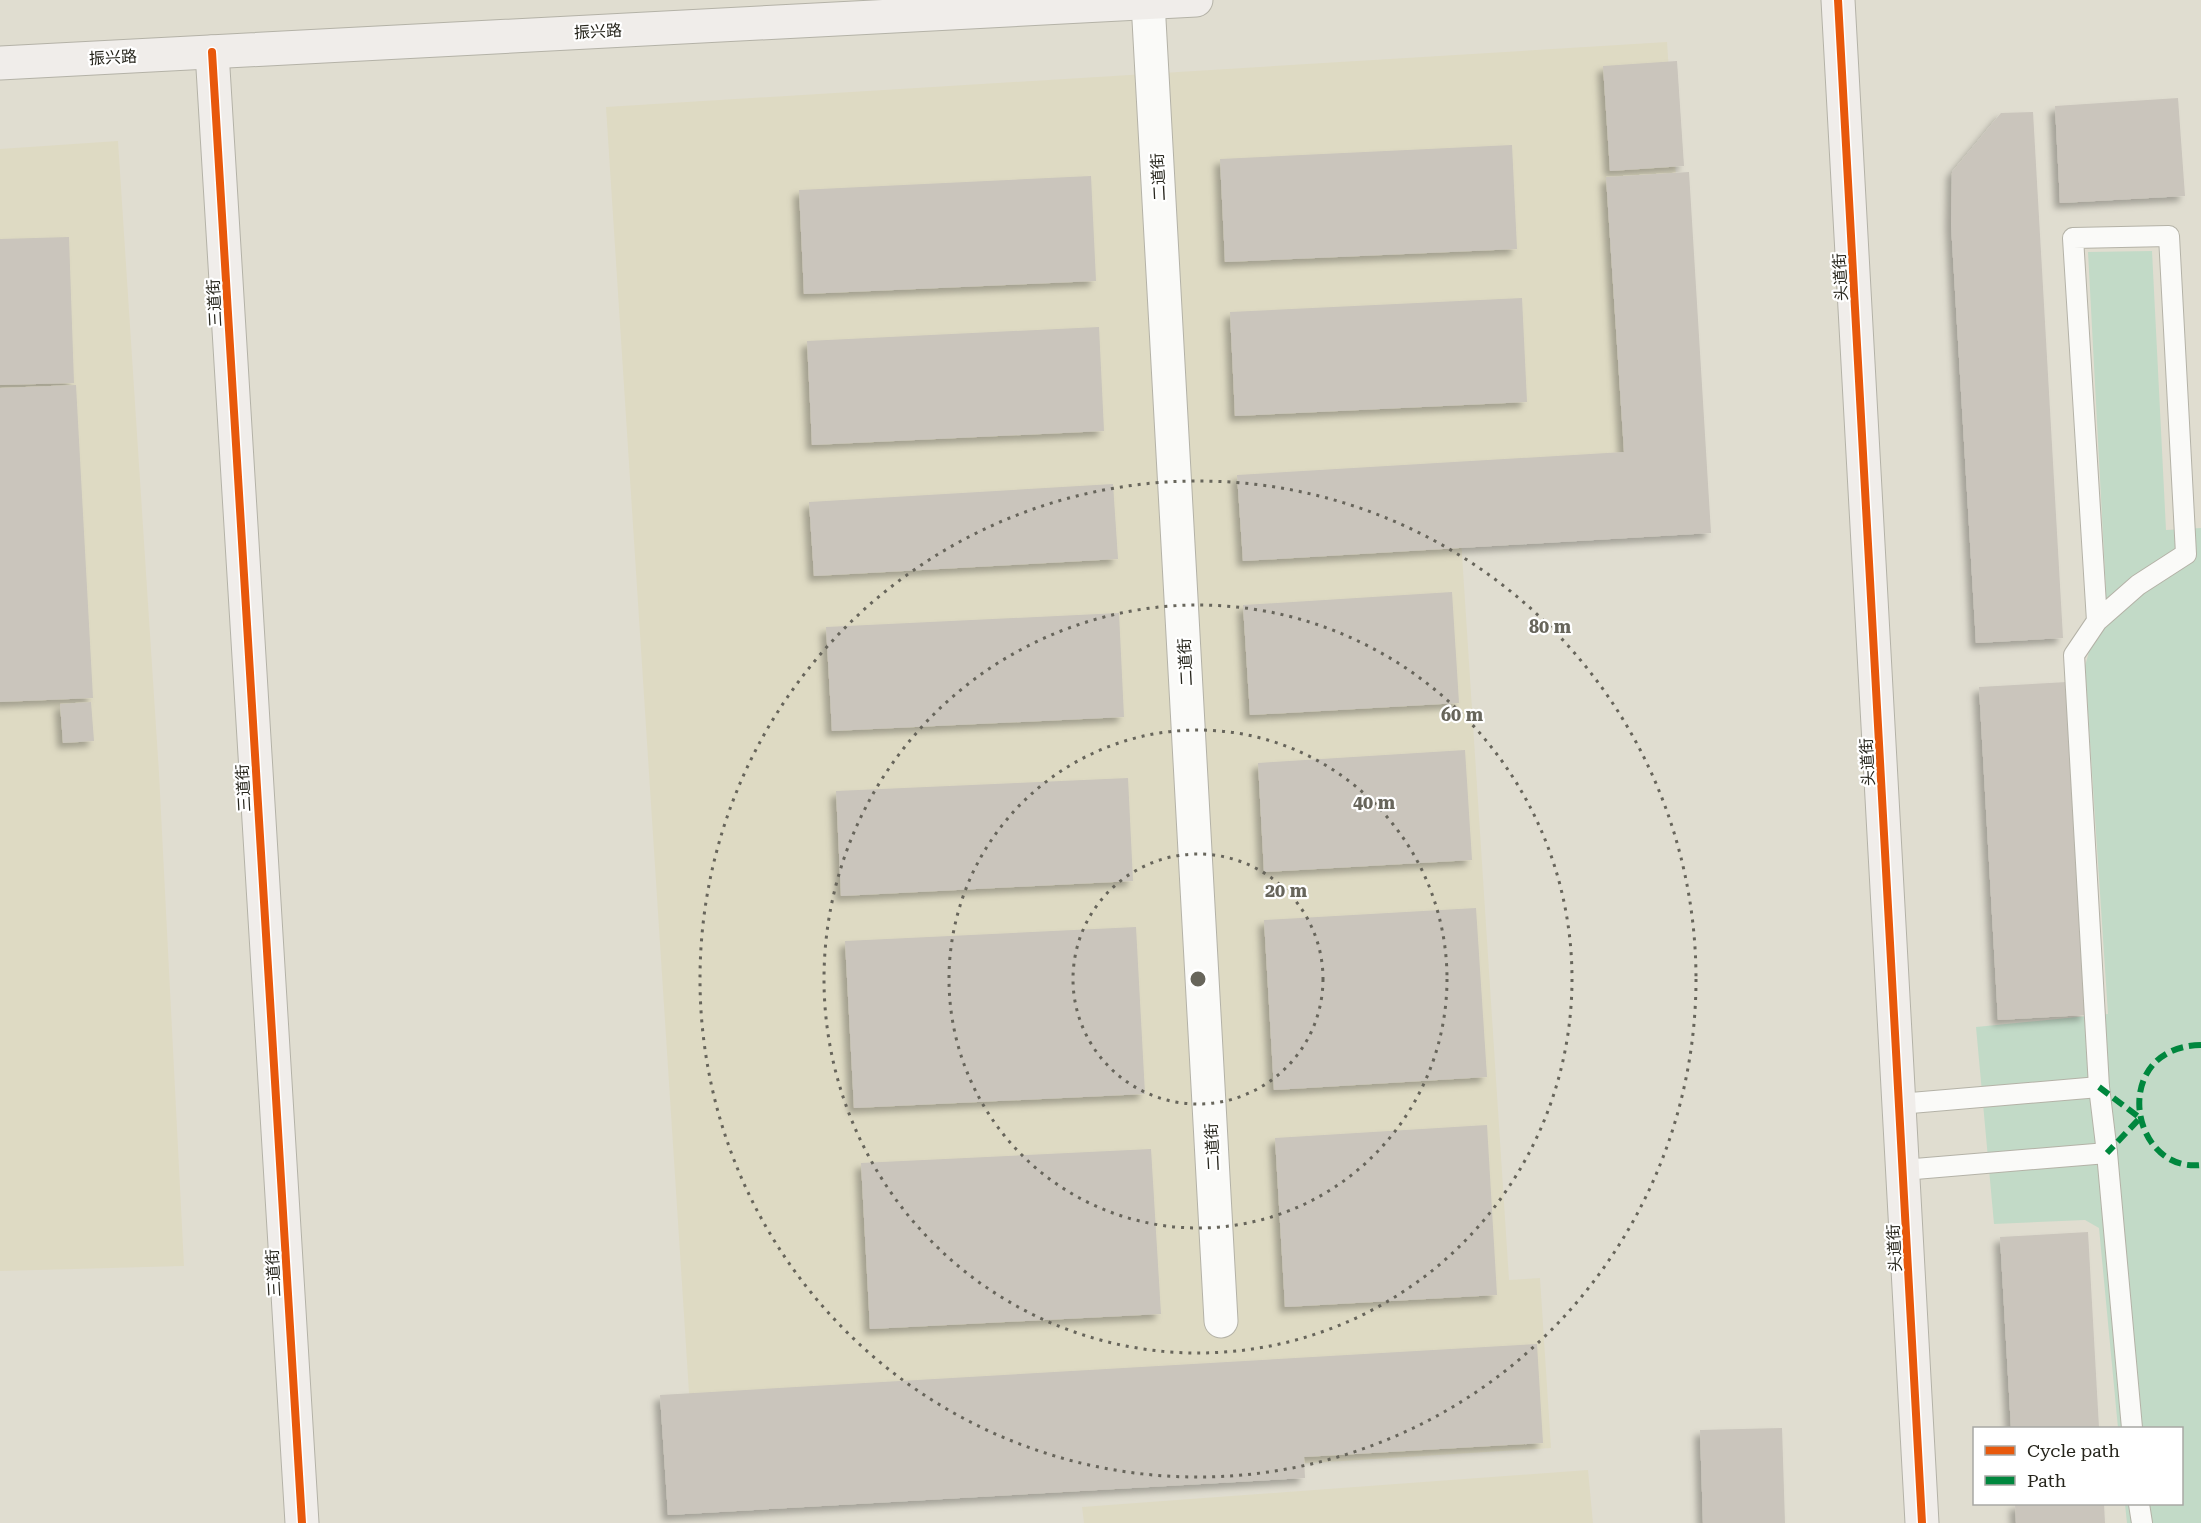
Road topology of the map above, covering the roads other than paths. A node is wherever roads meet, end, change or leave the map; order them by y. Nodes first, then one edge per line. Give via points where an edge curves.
1 (1196, 0) edge
2 (1838, 0) edge
3 (1148, 2) junction
4 (212, 52) junction
5 (0, 63) edge
6 (2193, 553) edge
7 (2097, 621) junction
8 (2099, 1087) junction
9 (1899, 1104) junction
10 (2107, 1153) junction
11 (1903, 1170) junction
12 (1221, 1321) dead end
13 (2132, 1427) edge
14 (2139, 1505) edge
15 (302, 1523) edge
16 (1922, 1523) edge
17 (2142, 1523) edge

1 - 3 street, 振兴路
2 - 9 street, 头道街
3 - 4 street, 振兴路
3 - 12 street, 二道街
4 - 5 street, 振兴路
4 - 15 street, 三道街
6 - 7 lane via 2138,585
6 - 7 lane via 2169,236 2073,238
7 - 8 lane via 2074,655
8 - 9 lane
8 - 10 lane
9 - 11 street, 头道街
10 - 11 lane
10 - 13 lane
11 - 16 street, 头道街
14 - 17 lane

